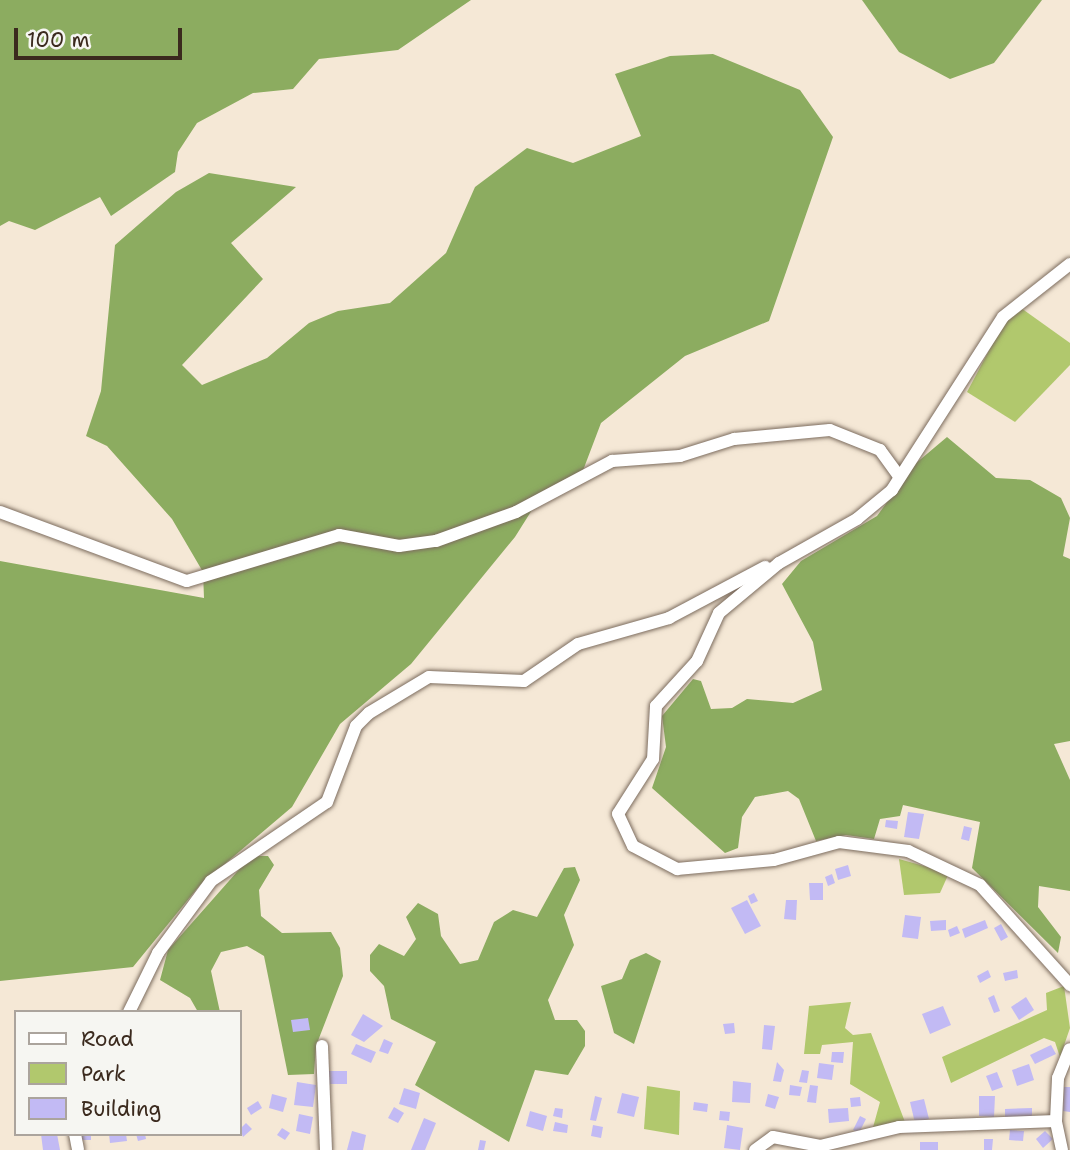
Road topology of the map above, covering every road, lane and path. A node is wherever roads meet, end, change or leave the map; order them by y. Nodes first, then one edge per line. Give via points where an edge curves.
1 (1070, 264) edge
2 (899, 475) junction
3 (0, 512) edge
4 (779, 564) junction
5 (1070, 985) edge
6 (130, 1010) edge
7 (322, 1046) dead end
8 (1070, 1049) edge
9 (1056, 1121) junction
10 (326, 1150) edge
11 (755, 1150) edge
12 (1062, 1150) edge

1 - 2 street via 1003,317
2 - 3 street via 880,450 830,430 734,439 680,456 612,461 516,512 436,541 399,546 339,534 187,581
2 - 4 street via 875,506
4 - 5 street via 719,613 697,661 656,706 653,759 618,814 625,837 654,861 696,871 839,842 908,851 980,885
4 - 6 street via 722,586 669,618 578,644 524,681 429,677 369,713 356,726 327,802 211,881 158,953
7 - 10 street
8 - 9 street via 1060,1065
9 - 11 street via 899,1127 820,1146 773,1137
9 - 12 street

